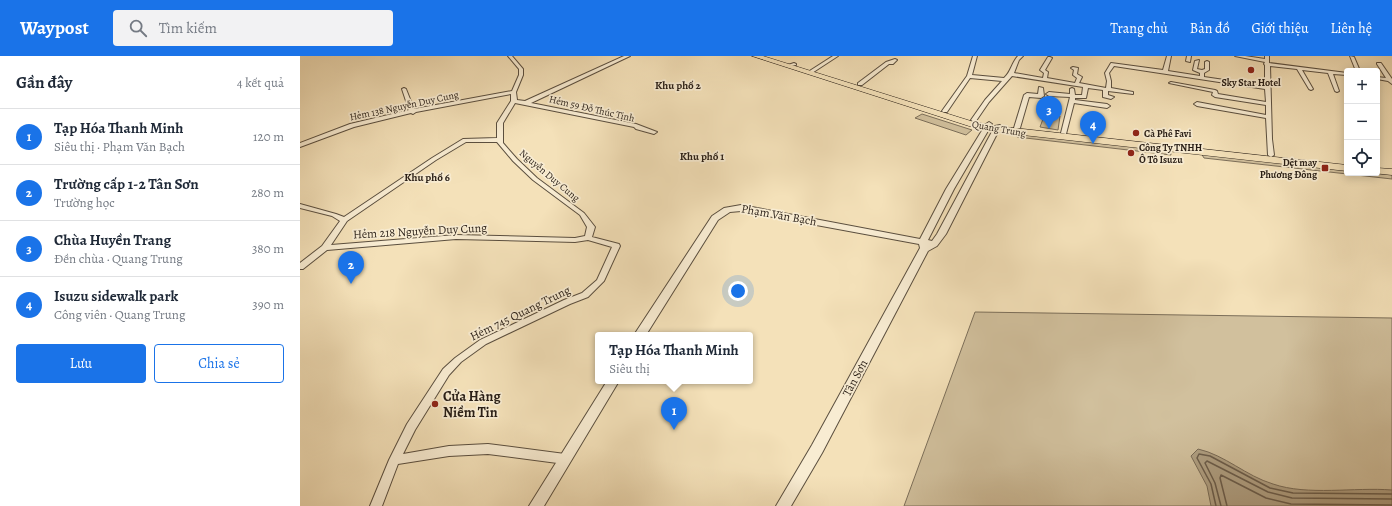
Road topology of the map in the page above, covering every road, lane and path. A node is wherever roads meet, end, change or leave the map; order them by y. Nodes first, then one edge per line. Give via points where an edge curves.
1 (510, 56) edge
2 (628, 56) edge
3 (756, 56) edge
4 (766, 56) edge
5 (836, 56) edge
6 (975, 56) edge
7 (1021, 56) edge
8 (1169, 56) edge
9 (1237, 56) edge
10 (1352, 57) dead end
11 (1050, 58) dead end
12 (895, 60) dead end
13 (1266, 60) edge
14 (1197, 61) dead end
15 (1207, 62) dead end
16 (1379, 64) dead end
17 (792, 65) junction
18 (1073, 68) dead end
19 (1299, 68) junction
20 (1357, 68) edge
21 (812, 71) junction
22 (1330, 71) junction
23 (1164, 72) junction
24 (1202, 72) junction
25 (1011, 74) junction
26 (1344, 74) edge
27 (969, 76) junction
28 (1202, 78) junction
29 (1045, 79) junction
30 (1380, 79) edge
31 (1005, 80) junction
32 (1391, 81) edge
33 (1171, 83) dead end
34 (860, 84) junction
35 (1086, 86) junction
36 (1074, 87) junction
37 (1040, 88) dead end
38 (1267, 88) junction
39 (404, 89) dead end
40 (1107, 89) junction
41 (1311, 89) dead end
42 (1337, 91) dead end
43 (514, 92) junction
44 (1131, 93) dead end
45 (1049, 94) dead end
46 (1111, 97) dead end
47 (1072, 99) junction
48 (514, 101) junction
49 (526, 103) junction
50 (1197, 104) dead end
51 (1268, 104) junction
52 (1107, 106) dead end
53 (945, 111) junction
54 (413, 112) junction
55 (1268, 117) junction
56 (974, 120) junction
57 (993, 127) junction
58 (1017, 128) junction
59 (654, 132) dead end
60 (1064, 133) junction
61 (500, 140) junction
62 (300, 145) edge
63 (1184, 148) junction
64 (1272, 157) junction
65 (1344, 164) edge
66 (1380, 167) edge
67 (1344, 168) edge
68 (1392, 168) edge
69 (1380, 171) edge
70 (1392, 172) edge
71 (300, 206) edge
72 (344, 220) junction
73 (588, 238) junction
74 (927, 245) junction
75 (326, 248) junction
76 (300, 267) edge
77 (642, 332) edge
78 (611, 384) edge
79 (565, 459) junction
80 (394, 460) junction
81 (376, 506) edge
82 (536, 506) edge
83 (784, 506) edge

1 - 43 street via 521,69
2 - 49 street
3 - 17 main road, Quang Trung
4 - 17 main road, Quang Trung
5 - 21 street
6 - 27 street
7 - 25 street
8 - 23 street
9 - 13 street
10 - 20 street
11 - 29 street via 1042,70 1046,72
12 - 34 street
13 - 19 street
13 - 38 street
14 - 24 street via 1195,70
15 - 24 street via 1207,70
16 - 32 street
17 - 21 main road, Quang Trung
18 - 36 street via 1076,69 1075,76 1080,76
19 - 22 street
19 - 41 street
21 - 34 main road, Quang Trung
21 - 57 main road, Quang Trung via 944,115
22 - 26 street
22 - 42 street
23 - 28 street
23 - 40 street via 1113,64 1107,73
24 - 28 street
25 - 29 street
25 - 31 street
27 - 31 street
27 - 53 street
28 - 38 street
29 - 36 street
30 - 32 street
31 - 56 street
33 - 51 street via 1215,91 1215,95
34 - 53 main road, Quang Trung
35 - 36 street
35 - 40 street
35 - 47 street via 1084,97
36 - 47 street
37 - 58 street via 1041,96 1027,95
38 - 51 street
39 - 54 street
40 - 44 street
40 - 46 street via 1105,96
43 - 48 street
43 - 54 street, Hẻm 138 Nguyễn Duy Cung
45 - 47 street
47 - 52 street
47 - 60 street
48 - 49 street, Hẻm 59 Đỗ Thúc Tịnh
48 - 61 street via 500,123
49 - 59 street, Hẻm 59 Đỗ Thúc Tịnh
50 - 55 street
51 - 55 street
53 - 56 main road, Quang Trung
54 - 62 street, Hẻm 138 Nguyễn Duy Cung via 348,126
55 - 64 street
56 - 57 main road, Quang Trung
57 - 58 main road, Quang Trung
57 - 63 main road, Quang Trung
57 - 74 street, Tân Sơn via 970,181
57 - 74 street, Tân Sơn via 950,189
58 - 60 main road, Quang Trung
60 - 63 main road, Quang Trung
61 - 72 street via 466,140
61 - 73 street, Nguyễn Duy Cung via 501,145 535,179 582,214 591,227
63 - 64 main road, Quang Trung
64 - 65 main road, Quang Trung
64 - 67 main road, Quang Trung
66 - 68 main road
69 - 70 main road
71 - 72 street
72 - 75 street
73 - 75 street, Hẻm 218 Nguyễn Duy Cung via 575,240 456,237
73 - 80 street, Hẻm 745 Quang Trung via 616,246 600,281 586,295 483,342 458,360 446,372 411,427
74 - 77 street, Phạm Văn Bạch via 741,208 727,210 715,218
74 - 83 street, Tân Sơn
75 - 76 street
78 - 79 street
79 - 80 street via 488,449 449,451
79 - 82 street
80 - 81 street, Hẻm 745 Quang Trung

